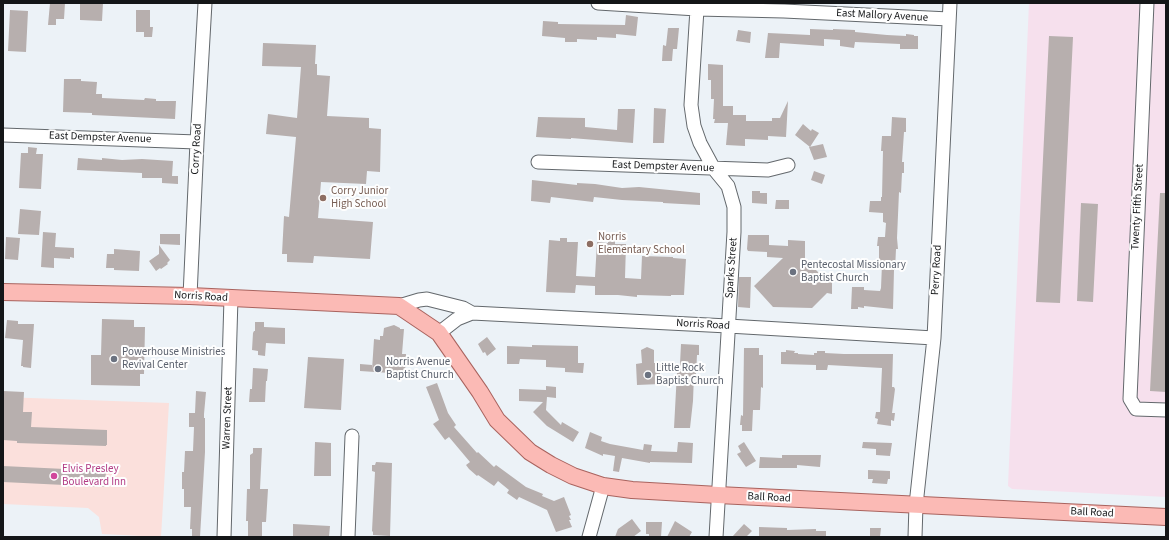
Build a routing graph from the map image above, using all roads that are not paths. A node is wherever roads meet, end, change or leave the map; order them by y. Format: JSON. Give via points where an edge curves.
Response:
{"nodes":[{"id":1,"x":205,"y":3,"type":"edge"},
{"id":2,"x":598,"y":3,"type":"edge"},
{"id":3,"x":950,"y":3,"type":"edge"},
{"id":4,"x":1147,"y":3,"type":"edge"},
{"id":5,"x":784,"y":7,"type":"edge"},
{"id":6,"x":696,"y":9,"type":"junction"},
{"id":7,"x":949,"y":19,"type":"junction"},
{"id":8,"x":3,"y":135,"type":"edge"},
{"id":9,"x":197,"y":142,"type":"junction"},
{"id":10,"x":538,"y":162,"type":"dead end"},
{"id":11,"x":788,"y":165,"type":"dead end"},
{"id":12,"x":714,"y":169,"type":"junction"},
{"id":13,"x":3,"y":292,"type":"edge"},
{"id":14,"x":190,"y":296,"type":"junction"},
{"id":15,"x":231,"y":298,"type":"junction"},
{"id":16,"x":399,"y":306,"type":"junction"},
{"id":17,"x":472,"y":313,"type":"junction"},
{"id":18,"x":728,"y":326,"type":"junction"},
{"id":19,"x":439,"y":333,"type":"junction"},
{"id":20,"x":934,"y":338,"type":"junction"},
{"id":21,"x":1166,"y":410,"type":"edge"},
{"id":22,"x":352,"y":436,"type":"dead end"},
{"id":23,"x":603,"y":486,"type":"junction"},
{"id":24,"x":718,"y":495,"type":"junction"},
{"id":25,"x":916,"y":505,"type":"junction"},
{"id":26,"x":1166,"y":517,"type":"edge"},
{"id":27,"x":224,"y":537,"type":"edge"},
{"id":28,"x":348,"y":537,"type":"edge"},
{"id":29,"x":589,"y":537,"type":"edge"},
{"id":30,"x":716,"y":537,"type":"edge"},
{"id":31,"x":914,"y":537,"type":"edge"}],
"edges":[{"from":1,"to":9,"type":"street","name":"Corry Road"},
{"from":2,"to":6,"type":"street","name":"East Mallory Avenue"},
{"from":3,"to":7,"type":"street","name":"Perry Road"},
{"from":4,"to":21,"type":"street","name":"Twenty Fifth Street","via":[[1130,399],[1136,409]]},
{"from":5,"to":6,"type":"street","name":"East Mallory Avenue"},
{"from":5,"to":7,"type":"street","name":"East Mallory Avenue"},
{"from":6,"to":12,"type":"street","name":"Sparks Street","via":[[691,104],[694,126],[700,143]]},
{"from":7,"to":20,"type":"street","name":"Perry Road"},
{"from":8,"to":9,"type":"street","name":"East Dempster Avenue"},
{"from":9,"to":14,"type":"street","name":"Corry Road"},
{"from":10,"to":12,"type":"street","name":"East Dempster Avenue"},
{"from":11,"to":12,"type":"street","name":"East Dempster Avenue","via":[[768,170]]},
{"from":12,"to":18,"type":"street","name":"Sparks Street","via":[[728,186],[734,207]]},
{"from":13,"to":14,"type":"main road","name":"Norris Road"},
{"from":14,"to":15,"type":"main road","name":"Norris Road"},
{"from":15,"to":16,"type":"main road","name":"Norris Road"},
{"from":15,"to":27,"type":"street","name":"Warren Street"},
{"from":16,"to":17,"type":"street","name":"Norris Road","via":[[427,299],[463,308]]},
{"from":16,"to":19,"type":"main road"},
{"from":17,"to":18,"type":"street","name":"Norris Road"},
{"from":17,"to":19,"type":"street","name":"Norris Road","via":[[458,319]]},
{"from":18,"to":20,"type":"street","name":"Norris Road"},
{"from":18,"to":24,"type":"street","name":"Sparks Street"},
{"from":19,"to":23,"type":"main road","name":"Ball Road","via":[[497,420],[530,452],[573,476]]},
{"from":20,"to":25,"type":"street","name":"Perry Road"},
{"from":22,"to":28,"type":"street"},
{"from":23,"to":24,"type":"main road","name":"Ball Road"},
{"from":23,"to":29,"type":"street"},
{"from":24,"to":25,"type":"main road","name":"Ball Road"},
{"from":24,"to":30,"type":"street","name":"Sparks Street"},
{"from":25,"to":26,"type":"main road","name":"Ball Road"},
{"from":25,"to":31,"type":"street","name":"Perry Road"}]}
